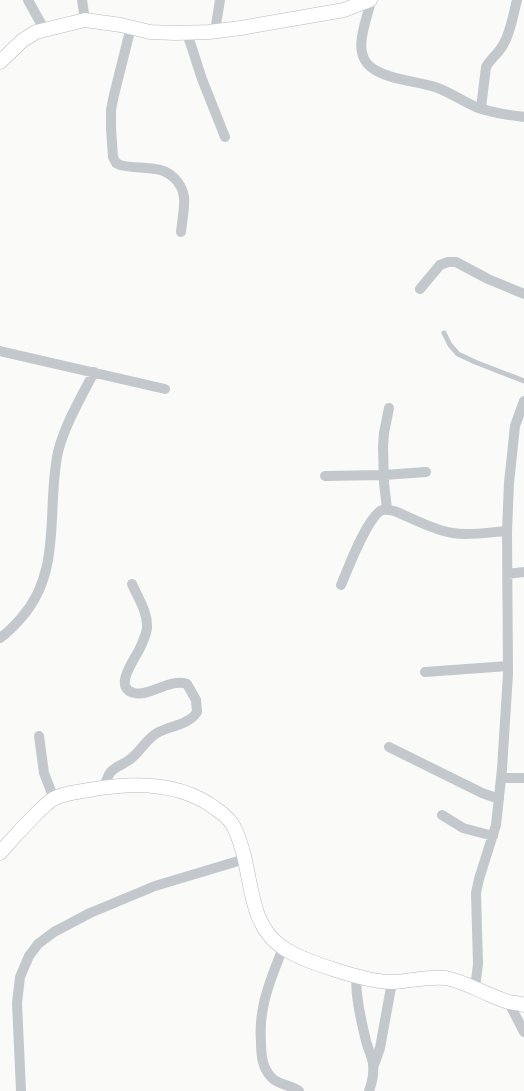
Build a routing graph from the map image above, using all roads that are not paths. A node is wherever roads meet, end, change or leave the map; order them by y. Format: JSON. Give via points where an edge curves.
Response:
{"nodes":[{"id":1,"x":28,"y":0,"type":"edge"},
{"id":2,"x":82,"y":0,"type":"edge"},
{"id":3,"x":220,"y":0,"type":"edge"},
{"id":4,"x":371,"y":0,"type":"edge"},
{"id":5,"x":517,"y":0,"type":"edge"},
{"id":6,"x":85,"y":20,"type":"junction"},
{"id":7,"x":131,"y":27,"type":"junction"},
{"id":8,"x":44,"y":29,"type":"junction"},
{"id":9,"x":220,"y":31,"type":"junction"},
{"id":10,"x":186,"y":33,"type":"junction"},
{"id":11,"x":0,"y":62,"type":"edge"},
{"id":12,"x":481,"y":108,"type":"junction"},
{"id":13,"x":524,"y":117,"type":"edge"},
{"id":14,"x":225,"y":137,"type":"dead end"},
{"id":15,"x":181,"y":232,"type":"dead end"},
{"id":16,"x":420,"y":289,"type":"dead end"},
{"id":17,"x":524,"y":294,"type":"edge"},
{"id":18,"x":444,"y":334,"type":"dead end"},
{"id":19,"x":0,"y":351,"type":"edge"},
{"id":20,"x":94,"y":372,"type":"junction"},
{"id":21,"x":524,"y":381,"type":"edge"},
{"id":22,"x":165,"y":388,"type":"dead end"},
{"id":23,"x":524,"y":401,"type":"edge"},
{"id":24,"x":389,"y":408,"type":"dead end"},
{"id":25,"x":426,"y":472,"type":"dead end"},
{"id":26,"x":384,"y":475,"type":"junction"},
{"id":27,"x":325,"y":476,"type":"dead end"},
{"id":28,"x":387,"y":509,"type":"junction"},
{"id":29,"x":507,"y":531,"type":"junction"},
{"id":30,"x":524,"y":572,"type":"edge"},
{"id":31,"x":508,"y":574,"type":"junction"},
{"id":32,"x":132,"y":584,"type":"dead end"},
{"id":33,"x":341,"y":585,"type":"dead end"},
{"id":34,"x":0,"y":638,"type":"edge"},
{"id":35,"x":508,"y":666,"type":"junction"},
{"id":36,"x":425,"y":672,"type":"dead end"},
{"id":37,"x":39,"y":736,"type":"dead end"},
{"id":38,"x":389,"y":747,"type":"dead end"},
{"id":39,"x":501,"y":778,"type":"junction"},
{"id":40,"x":524,"y":778,"type":"edge"},
{"id":41,"x":104,"y":787,"type":"junction"},
{"id":42,"x":54,"y":799,"type":"junction"},
{"id":43,"x":499,"y":799,"type":"junction"},
{"id":44,"x":442,"y":816,"type":"dead end"},
{"id":45,"x":492,"y":836,"type":"junction"},
{"id":46,"x":0,"y":853,"type":"edge"},
{"id":47,"x":246,"y":864,"type":"junction"},
{"id":48,"x":283,"y":948,"type":"junction"},
{"id":49,"x":357,"y":976,"type":"junction"},
{"id":50,"x":392,"y":982,"type":"junction"},
{"id":51,"x":475,"y":988,"type":"junction"},
{"id":52,"x":508,"y":1002,"type":"junction"},
{"id":53,"x":524,"y":1005,"type":"edge"},
{"id":54,"x":524,"y":1032,"type":"edge"},
{"id":55,"x":373,"y":1066,"type":"junction"},
{"id":56,"x":21,"y":1091,"type":"edge"},
{"id":57,"x":300,"y":1091,"type":"edge"},
{"id":58,"x":369,"y":1091,"type":"edge"}],
"edges":[{"from":1,"to":8,"type":"street"},
{"from":2,"to":6,"type":"street"},
{"from":3,"to":9,"type":"street"},
{"from":4,"to":9,"type":"street","via":[[344,10]]},
{"from":4,"to":12,"type":"street","via":[[361,49],[368,64],[387,75],[436,88]]},
{"from":5,"to":12,"type":"street","via":[[506,41],[486,67]]},
{"from":6,"to":7,"type":"street"},
{"from":6,"to":8,"type":"street"},
{"from":7,"to":10,"type":"street","via":[[150,32]]},
{"from":7,"to":15,"type":"street","via":[[112,110],[113,158],[120,166],[158,169],[175,178],[184,199]]},
{"from":8,"to":11,"type":"street","via":[[24,40]]},
{"from":9,"to":10,"type":"street"},
{"from":10,"to":14,"type":"street"},
{"from":12,"to":13,"type":"street"},
{"from":16,"to":17,"type":"street","via":[[440,265],[456,262]]},
{"from":18,"to":21,"type":"lane","via":[[458,354]]},
{"from":19,"to":20,"type":"street"},
{"from":20,"to":22,"type":"street"},
{"from":20,"to":34,"type":"street","via":[[64,433],[58,453],[50,552],[42,586],[30,607]]},
{"from":23,"to":29,"type":"street","via":[[515,426]]},
{"from":24,"to":26,"type":"street","via":[[383,446]]},
{"from":25,"to":26,"type":"street"},
{"from":26,"to":27,"type":"street"},
{"from":26,"to":28,"type":"street"},
{"from":28,"to":29,"type":"street","via":[[453,533]]},
{"from":28,"to":33,"type":"street","via":[[379,513],[366,530]]},
{"from":29,"to":31,"type":"street"},
{"from":30,"to":31,"type":"street"},
{"from":31,"to":35,"type":"street"},
{"from":32,"to":41,"type":"street","via":[[142,603],[147,627],[140,649],[126,674],[126,687],[138,694],[178,682],[187,684],[196,700],[197,712],[194,718],[150,738],[132,758],[111,772]]},
{"from":35,"to":36,"type":"street"},
{"from":35,"to":39,"type":"street"},
{"from":37,"to":42,"type":"street","via":[[43,766]]},
{"from":38,"to":43,"type":"street"},
{"from":39,"to":40,"type":"street"},
{"from":39,"to":43,"type":"street"},
{"from":41,"to":42,"type":"street"},
{"from":41,"to":47,"type":"street","via":[[154,785],[195,796],[226,816],[236,833]]},
{"from":42,"to":46,"type":"street","via":[[19,830]]},
{"from":43,"to":45,"type":"street"},
{"from":44,"to":45,"type":"street","via":[[463,828]]},
{"from":45,"to":51,"type":"street","via":[[476,893],[478,964]]},
{"from":47,"to":48,"type":"street","via":[[259,920]]},
{"from":47,"to":56,"type":"street","via":[[155,886],[90,913],[38,944],[20,977],[17,1003]]},
{"from":48,"to":49,"type":"street"},
{"from":48,"to":57,"type":"street","via":[[263,1004],[262,1063],[276,1082]]},
{"from":49,"to":50,"type":"street"},
{"from":49,"to":55,"type":"street","via":[[363,1028]]},
{"from":50,"to":51,"type":"street","via":[[444,978]]},
{"from":50,"to":55,"type":"street","via":[[380,1048]]},
{"from":51,"to":52,"type":"street"},
{"from":52,"to":53,"type":"street"},
{"from":52,"to":54,"type":"street"},
{"from":55,"to":58,"type":"street"}]}
